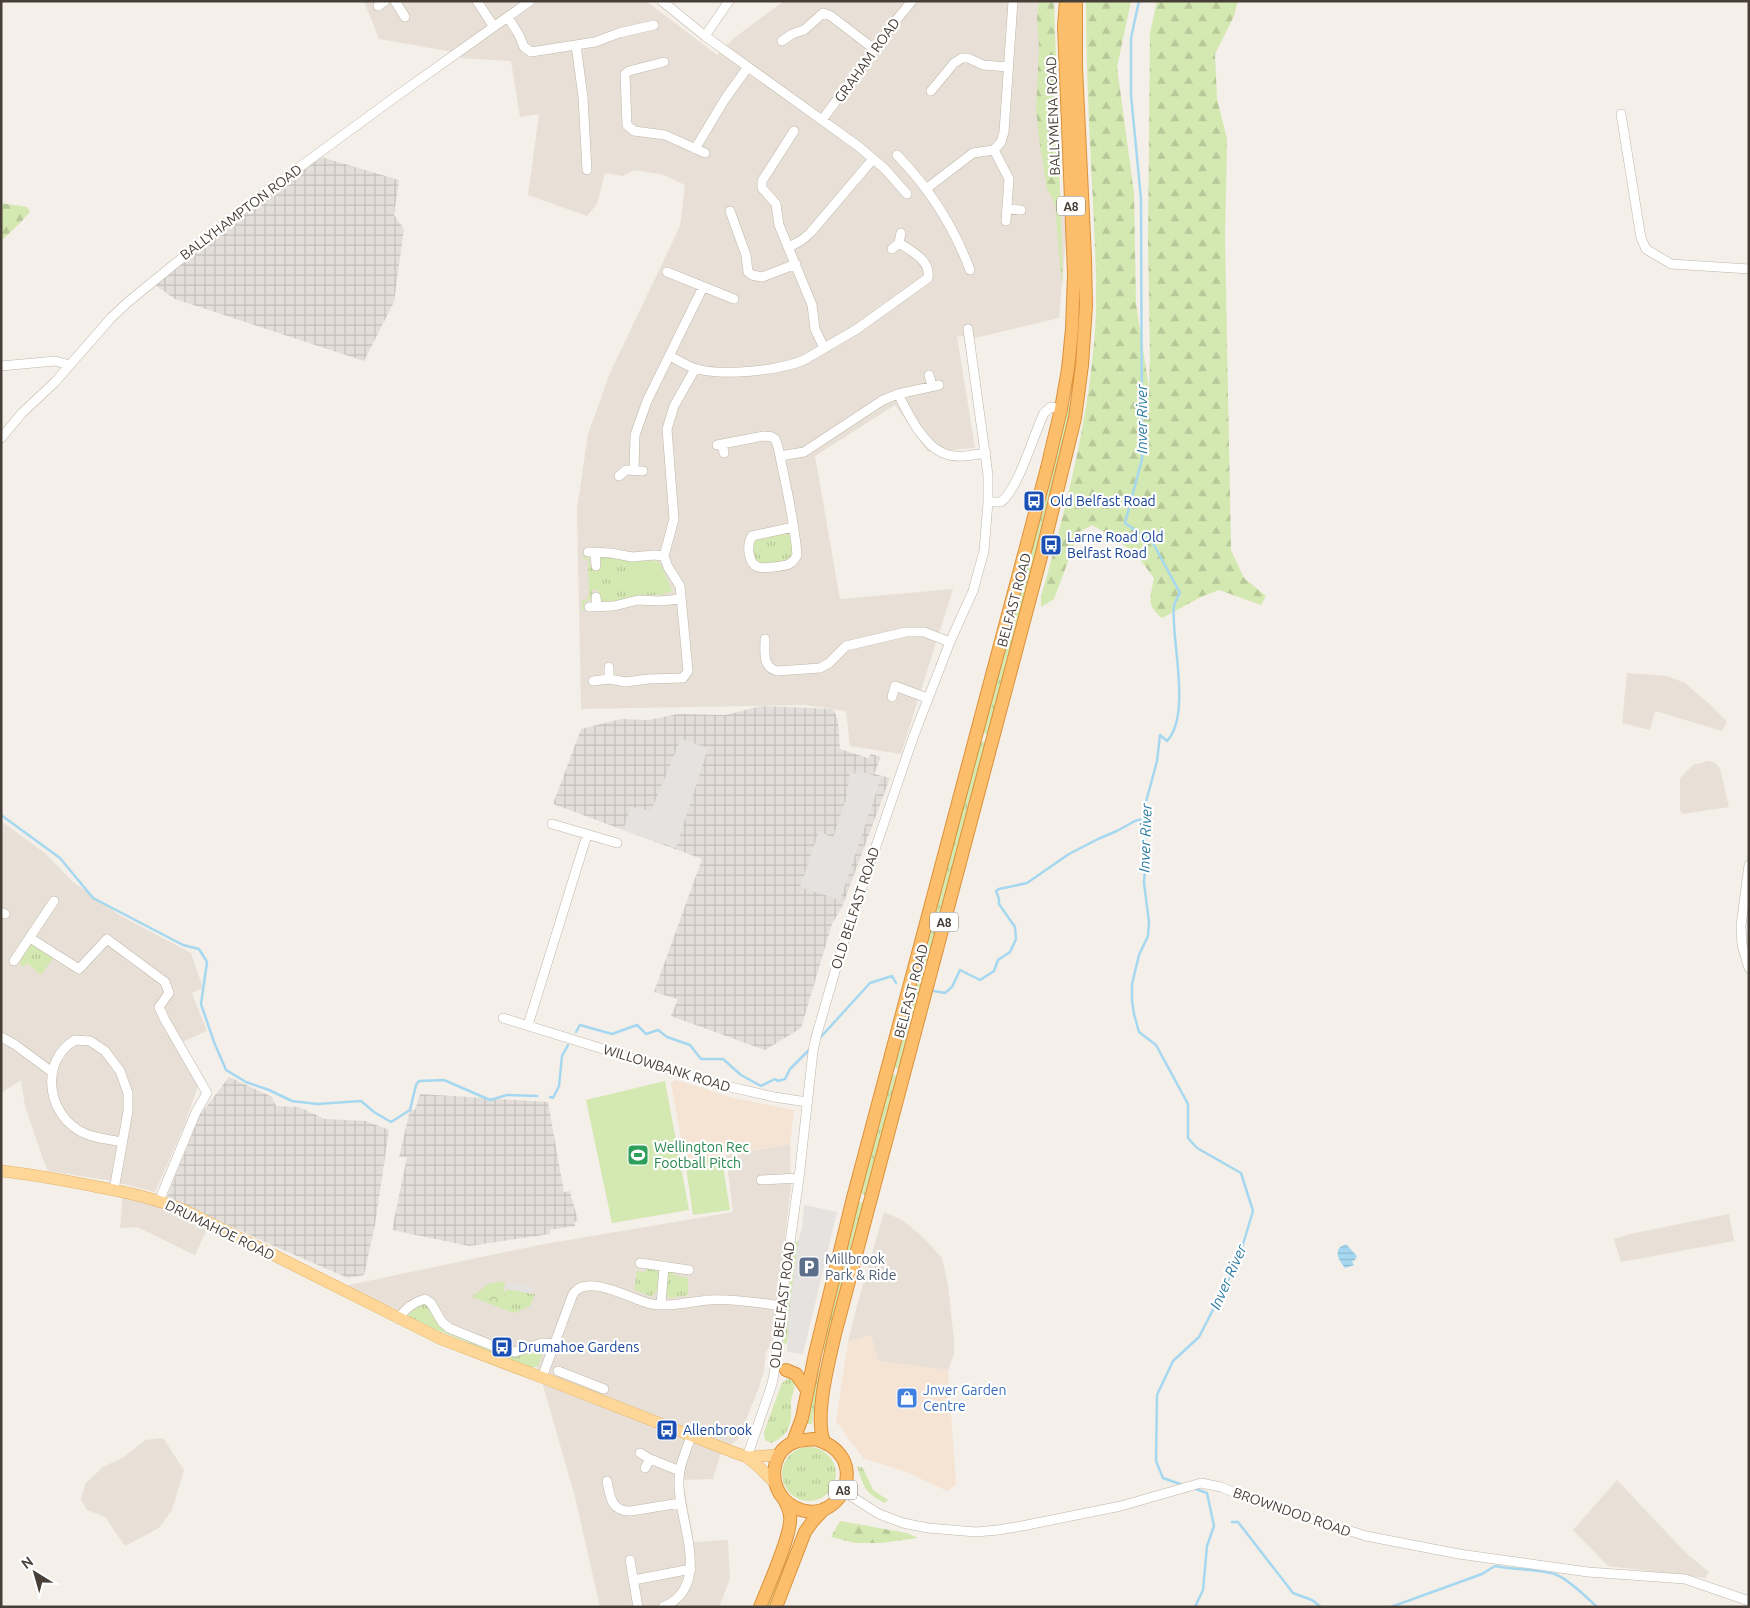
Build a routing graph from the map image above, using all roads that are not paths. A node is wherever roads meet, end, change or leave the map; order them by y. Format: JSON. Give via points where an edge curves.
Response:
{"nodes":[{"id":1,"x":395,"y":1,"type":"edge"},
{"id":2,"x":477,"y":1,"type":"edge"},
{"id":3,"x":530,"y":1,"type":"edge"},
{"id":4,"x":662,"y":1,"type":"edge"},
{"id":5,"x":729,"y":1,"type":"edge"},
{"id":6,"x":912,"y":1,"type":"edge"},
{"id":7,"x":1013,"y":1,"type":"edge"},
{"id":8,"x":1066,"y":1,"type":"edge"},
{"id":9,"x":1076,"y":1,"type":"edge"},
{"id":10,"x":406,"y":17,"type":"dead end"},
{"id":11,"x":508,"y":17,"type":"junction"},
{"id":12,"x":654,"y":25,"type":"dead end"},
{"id":13,"x":494,"y":27,"type":"junction"},
{"id":14,"x":705,"y":36,"type":"junction"},
{"id":15,"x":782,"y":41,"type":"dead end"},
{"id":16,"x":576,"y":45,"type":"junction"},
{"id":17,"x":874,"y":49,"type":"junction"},
{"id":18,"x":664,"y":62,"type":"dead end"},
{"id":19,"x":654,"y":65,"type":"junction"},
{"id":20,"x":748,"y":67,"type":"junction"},
{"id":21,"x":1008,"y":67,"type":"junction"},
{"id":22,"x":656,"y":74,"type":"dead end"},
{"id":23,"x":931,"y":91,"type":"dead end"},
{"id":24,"x":1621,"y":114,"type":"dead end"},
{"id":25,"x":822,"y":120,"type":"junction"},
{"id":26,"x":794,"y":131,"type":"dead end"},
{"id":27,"x":696,"y":149,"type":"junction"},
{"id":28,"x":994,"y":150,"type":"junction"},
{"id":29,"x":705,"y":153,"type":"dead end"},
{"id":30,"x":897,"y":155,"type":"dead end"},
{"id":31,"x":873,"y":159,"type":"junction"},
{"id":32,"x":586,"y":170,"type":"dead end"},
{"id":33,"x":926,"y":189,"type":"junction"},
{"id":34,"x":907,"y":194,"type":"dead end"},
{"id":35,"x":1008,"y":210,"type":"junction"},
{"id":36,"x":1021,"y":210,"type":"dead end"},
{"id":37,"x":730,"y":211,"type":"dead end"},
{"id":38,"x":1006,"y":221,"type":"dead end"},
{"id":39,"x":901,"y":233,"type":"dead end"},
{"id":40,"x":789,"y":247,"type":"junction"},
{"id":41,"x":796,"y":264,"type":"junction"},
{"id":42,"x":970,"y":264,"type":"dead end"},
{"id":43,"x":1749,"y":269,"type":"edge"},
{"id":44,"x":667,"y":272,"type":"dead end"},
{"id":45,"x":703,"y":287,"type":"junction"},
{"id":46,"x":734,"y":299,"type":"dead end"},
{"id":47,"x":968,"y":329,"type":"dead end"},
{"id":48,"x":824,"y":348,"type":"junction"},
{"id":49,"x":670,"y":356,"type":"junction"},
{"id":50,"x":70,"y":365,"type":"junction"},
{"id":51,"x":1,"y":366,"type":"edge"},
{"id":52,"x":695,"y":369,"type":"junction"},
{"id":53,"x":929,"y":375,"type":"dead end"},
{"id":54,"x":898,"y":394,"type":"junction"},
{"id":55,"x":1077,"y":404,"type":"joint"},
{"id":56,"x":1061,"y":409,"type":"junction"},
{"id":57,"x":1,"y":438,"type":"edge"},
{"id":58,"x":724,"y":453,"type":"dead end"},
{"id":59,"x":986,"y":453,"type":"junction"},
{"id":60,"x":780,"y":456,"type":"junction"},
{"id":61,"x":619,"y":476,"type":"dead end"},
{"id":62,"x":988,"y":502,"type":"junction"},
{"id":63,"x":793,"y":527,"type":"junction"},
{"id":64,"x":664,"y":556,"type":"junction"},
{"id":65,"x":596,"y":566,"type":"dead end"},
{"id":66,"x":596,"y":597,"type":"dead end"},
{"id":67,"x":681,"y":599,"type":"junction"},
{"id":68,"x":765,"y":639,"type":"dead end"},
{"id":69,"x":950,"y":642,"type":"junction"},
{"id":70,"x":609,"y":667,"type":"dead end"},
{"id":71,"x":608,"y":680,"type":"junction"},
{"id":72,"x":593,"y":681,"type":"dead end"},
{"id":73,"x":892,"y":697,"type":"dead end"},
{"id":74,"x":927,"y":698,"type":"junction"},
{"id":75,"x":552,"y":824,"type":"dead end"},
{"id":76,"x":587,"y":835,"type":"junction"},
{"id":77,"x":617,"y":843,"type":"dead end"},
{"id":78,"x":1749,"y":865,"type":"edge"},
{"id":79,"x":54,"y":901,"type":"dead end"},
{"id":80,"x":30,"y":938,"type":"junction"},
{"id":81,"x":14,"y":961,"type":"dead end"},
{"id":82,"x":1749,"y":968,"type":"edge"},
{"id":83,"x":503,"y":1018,"type":"dead end"},
{"id":84,"x":528,"y":1025,"type":"junction"},
{"id":85,"x":1,"y":1038,"type":"edge"},
{"id":86,"x":52,"y":1072,"type":"junction"},
{"id":87,"x":808,"y":1102,"type":"junction"},
{"id":88,"x":122,"y":1142,"type":"junction"},
{"id":89,"x":1,"y":1171,"type":"edge"},
{"id":90,"x":799,"y":1178,"type":"junction"},
{"id":91,"x":761,"y":1180,"type":"dead end"},
{"id":92,"x":114,"y":1190,"type":"junction"},
{"id":93,"x":159,"y":1200,"type":"junction"},
{"id":94,"x":640,"y":1263,"type":"dead end"},
{"id":95,"x":664,"y":1266,"type":"junction"},
{"id":96,"x":689,"y":1270,"type":"dead end"},
{"id":97,"x":661,"y":1305,"type":"junction"},
{"id":98,"x":781,"y":1306,"type":"junction"},
{"id":99,"x":398,"y":1319,"type":"junction"},
{"id":100,"x":554,"y":1344,"type":"junction"},
{"id":101,"x":781,"y":1369,"type":"junction"},
{"id":102,"x":558,"y":1371,"type":"dead end"},
{"id":103,"x":540,"y":1376,"type":"junction"},
{"id":104,"x":807,"y":1390,"type":"junction"},
{"id":105,"x":590,"y":1397,"type":"junction"},
{"id":106,"x":691,"y":1436,"type":"junction"},
{"id":107,"x":793,"y":1442,"type":"junction"},
{"id":108,"x":824,"y":1442,"type":"junction"},
{"id":109,"x":640,"y":1453,"type":"dead end"},
{"id":110,"x":778,"y":1455,"type":"junction"},
{"id":111,"x":747,"y":1456,"type":"junction"},
{"id":112,"x":650,"y":1459,"type":"junction"},
{"id":113,"x":645,"y":1468,"type":"dead end"},
{"id":114,"x":680,"y":1471,"type":"junction"},
{"id":115,"x":608,"y":1481,"type":"dead end"},
{"id":116,"x":776,"y":1484,"type":"junction"},
{"id":117,"x":843,"y":1491,"type":"junction"},
{"id":118,"x":785,"y":1501,"type":"junction"},
{"id":119,"x":680,"y":1504,"type":"junction"},
{"id":120,"x":824,"y":1509,"type":"junction"},
{"id":121,"x":630,"y":1560,"type":"dead end"},
{"id":122,"x":690,"y":1569,"type":"junction"},
{"id":123,"x":634,"y":1580,"type":"junction"},
{"id":124,"x":1749,"y":1601,"type":"edge"},
{"id":125,"x":638,"y":1607,"type":"edge"},
{"id":126,"x":663,"y":1607,"type":"edge"},
{"id":127,"x":760,"y":1607,"type":"edge"},
{"id":128,"x":776,"y":1607,"type":"edge"}],
"edges":[{"from":1,"to":10,"type":"street"},
{"from":2,"to":13,"type":"street"},
{"from":3,"to":11,"type":"street","name":"BALLYHAMPTON ROAD"},
{"from":4,"to":14,"type":"street"},
{"from":5,"to":14,"type":"street"},
{"from":6,"to":17,"type":"street","name":"GRAHAM ROAD"},
{"from":7,"to":21,"type":"street"},
{"from":8,"to":56,"type":"highway","name":"BALLYMENA ROAD","number":"A8","via":[[1064,26],[1074,274],[1072,329]]},
{"from":9,"to":55,"type":"highway","name":"BALLYMENA ROAD","number":"A8","via":[[1086,306]]},
{"from":11,"to":13,"type":"street","name":"BALLYHAMPTON ROAD"},
{"from":11,"to":16,"type":"street","via":[[524,47],[531,52]]},
{"from":12,"to":16,"type":"street"},
{"from":13,"to":50,"type":"street","name":"BALLYHAMPTON ROAD","via":[[209,236],[117,312]]},
{"from":14,"to":20,"type":"street"},
{"from":15,"to":17,"type":"street","via":[[804,30],[823,13]]},
{"from":16,"to":32,"type":"street","via":[[584,97]]},
{"from":17,"to":25,"type":"street","name":"GRAHAM ROAD"},
{"from":18,"to":19,"type":"street"},
{"from":19,"to":22,"type":"street"},
{"from":19,"to":27,"type":"street","via":[[629,70],[624,75],[626,125],[633,130],[665,135]]},
{"from":20,"to":25,"type":"street"},
{"from":20,"to":27,"type":"street"},
{"from":21,"to":23,"type":"street","via":[[961,59]]},
{"from":21,"to":28,"type":"street","via":[[1004,136]]},
{"from":24,"to":43,"type":"street","via":[[1642,242],[1646,249],[1671,264]]},
{"from":25,"to":31,"type":"street"},
{"from":26,"to":40,"type":"street","via":[[792,142],[761,184],[776,204]]},
{"from":27,"to":29,"type":"street"},
{"from":28,"to":33,"type":"street","via":[[973,153]]},
{"from":28,"to":35,"type":"street","via":[[1009,179]]},
{"from":30,"to":33,"type":"street"},
{"from":31,"to":34,"type":"street"},
{"from":31,"to":40,"type":"street","via":[[811,232]]},
{"from":33,"to":42,"type":"street"},
{"from":35,"to":36,"type":"street"},
{"from":35,"to":38,"type":"street"},
{"from":37,"to":41,"type":"street","via":[[746,255],[748,272],[752,276],[762,277]]},
{"from":39,"to":48,"type":"street","via":[[895,246],[919,256],[928,267],[928,278],[857,329]]},
{"from":40,"to":41,"type":"street"},
{"from":41,"to":48,"type":"street","via":[[812,305],[817,335]]},
{"from":44,"to":45,"type":"street"},
{"from":45,"to":46,"type":"street"},
{"from":45,"to":49,"type":"street"},
{"from":47,"to":59,"type":"street","name":"OLD BELFAST ROAD"},
{"from":48,"to":52,"type":"street","via":[[796,363],[768,368],[725,373]]},
{"from":49,"to":52,"type":"street"},
{"from":49,"to":61,"type":"street","via":[[635,435],[638,471],[626,470]]},
{"from":50,"to":51,"type":"street","via":[[55,361]]},
{"from":50,"to":57,"type":"street","name":"BALLYHAMPTON ROAD"},
{"from":52,"to":64,"type":"street","via":[[674,406],[667,429],[674,519]]},
{"from":53,"to":54,"type":"street","via":[[935,386]]},
{"from":54,"to":59,"type":"street","via":[[916,428],[942,453],[961,456]]},
{"from":54,"to":60,"type":"street","via":[[883,400],[804,452]]},
{"from":55,"to":108,"type":"highway","name":"BELFAST ROAD","number":"A8","via":[[1040,563],[835,1334],[820,1428]]},
{"from":56,"to":62,"type":"street","via":[[1051,407],[1044,413],[1007,498],[1001,502]]},
{"from":56,"to":104,"type":"highway","name":"BELFAST ROAD","number":"A8","via":[[851,1207]]},
{"from":58,"to":60,"type":"street","via":[[719,444],[770,436],[776,440]]},
{"from":59,"to":62,"type":"street","name":"OLD BELFAST ROAD"},
{"from":60,"to":63,"type":"street"},
{"from":62,"to":69,"type":"street","name":"OLD BELFAST ROAD","via":[[982,559],[973,591]]},
{"from":63,"to":63,"type":"street","via":[[752,536],[748,546],[755,566],[789,564],[794,560],[797,556]]},
{"from":64,"to":65,"type":"street","via":[[632,557],[591,552]]},
{"from":64,"to":67,"type":"street","via":[[680,586]]},
{"from":66,"to":67,"type":"street","via":[[593,607],[638,600]]},
{"from":67,"to":71,"type":"street","via":[[688,671],[683,678]]},
{"from":68,"to":69,"type":"street","via":[[766,664],[777,671],[820,668],[846,646],[906,632],[924,632]]},
{"from":69,"to":74,"type":"street","name":"OLD BELFAST ROAD"},
{"from":70,"to":71,"type":"street"},
{"from":71,"to":72,"type":"street"},
{"from":73,"to":74,"type":"street","via":[[895,686]]},
{"from":74,"to":87,"type":"street","name":"OLD BELFAST ROAD","via":[[847,931],[813,1051]]},
{"from":75,"to":76,"type":"street"},
{"from":76,"to":77,"type":"street"},
{"from":76,"to":84,"type":"street"},
{"from":78,"to":82,"type":"street","via":[[1740,926]]},
{"from":79,"to":80,"type":"street"},
{"from":80,"to":81,"type":"street"},
{"from":80,"to":93,"type":"street","via":[[79,969],[107,940],[165,982],[169,994],[159,1007],[207,1092]]},
{"from":83,"to":84,"type":"street","name":"WILLOWBANK ROAD"},
{"from":84,"to":87,"type":"street","name":"WILLOWBANK ROAD","via":[[713,1083]]},
{"from":85,"to":86,"type":"street"},
{"from":86,"to":88,"type":"street","via":[[56,1103],[65,1119],[88,1135]]},
{"from":86,"to":88,"type":"street","via":[[57,1058],[75,1040],[90,1041],[105,1051],[120,1071],[128,1093]]},
{"from":87,"to":90,"type":"street","name":"OLD BELFAST ROAD"},
{"from":88,"to":92,"type":"street"},
{"from":89,"to":92,"type":"main road","name":"DRUMAHOE ROAD"},
{"from":90,"to":91,"type":"street"},
{"from":90,"to":98,"type":"street","name":"OLD BELFAST ROAD"},
{"from":92,"to":93,"type":"main road","name":"DRUMAHOE ROAD"},
{"from":93,"to":99,"type":"main road","name":"DRUMAHOE ROAD"},
{"from":94,"to":95,"type":"street"},
{"from":95,"to":96,"type":"street"},
{"from":95,"to":97,"type":"street"},
{"from":97,"to":98,"type":"street","via":[[719,1300]]},
{"from":97,"to":100,"type":"street","via":[[610,1290],[581,1286],[573,1294]]},
{"from":98,"to":101,"type":"street","name":"OLD BELFAST ROAD"},
{"from":99,"to":100,"type":"street","via":[[405,1310],[426,1300],[449,1328],[503,1350],[515,1352],[542,1343]]},
{"from":99,"to":103,"type":"main road","name":"DRUMAHOE ROAD","via":[[441,1339]]},
{"from":100,"to":103,"type":"street"},
{"from":101,"to":104,"type":"highway","via":[[796,1374]]},
{"from":101,"to":111,"type":"street","name":"OLD BELFAST ROAD","via":[[772,1384]]},
{"from":102,"to":105,"type":"street","via":[[600,1387]]},
{"from":103,"to":105,"type":"main road","name":"DRUMAHOE ROAD"},
{"from":104,"to":107,"type":"highway","name":"BELFAST ROAD","number":"A8"},
{"from":105,"to":106,"type":"main road","name":"DRUMAHOE ROAD"},
{"from":106,"to":111,"type":"main road","name":"DRUMAHOE ROAD"},
{"from":106,"to":114,"type":"street"},
{"from":107,"to":108,"type":"highway","via":[[814,1439]]},
{"from":107,"to":110,"type":"highway","number":"A8"},
{"from":108,"to":117,"type":"highway","number":"A8","via":[[835,1449],[846,1465]]},
{"from":109,"to":112,"type":"street"},
{"from":110,"to":111,"type":"main road","name":"DRUMAHOE ROAD"},
{"from":110,"to":116,"type":"highway","via":[[774,1466]]},
{"from":111,"to":116,"type":"main road","name":"DRUMAHOE ROAD"},
{"from":112,"to":113,"type":"street"},
{"from":112,"to":114,"type":"street"},
{"from":114,"to":119,"type":"street"},
{"from":115,"to":119,"type":"street","via":[[611,1502],[623,1511]]},
{"from":116,"to":118,"type":"highway"},
{"from":117,"to":120,"type":"highway","number":"A8"},
{"from":117,"to":124,"type":"street","name":"BROWNDOD ROAD","via":[[869,1508],[903,1522],[928,1528],[976,1532],[1121,1506],[1200,1483],[1366,1536],[1460,1554],[1588,1572],[1685,1579]]},
{"from":118,"to":120,"type":"highway","number":"A8","via":[[804,1511]]},
{"from":118,"to":127,"type":"highway","via":[[791,1517],[789,1528]]},
{"from":119,"to":122,"type":"street"},
{"from":120,"to":128,"type":"highway","number":"A8","via":[[805,1532]]},
{"from":121,"to":123,"type":"street"},
{"from":122,"to":123,"type":"street"},
{"from":122,"to":126,"type":"street","via":[[684,1589]]},
{"from":123,"to":125,"type":"street"}]}
